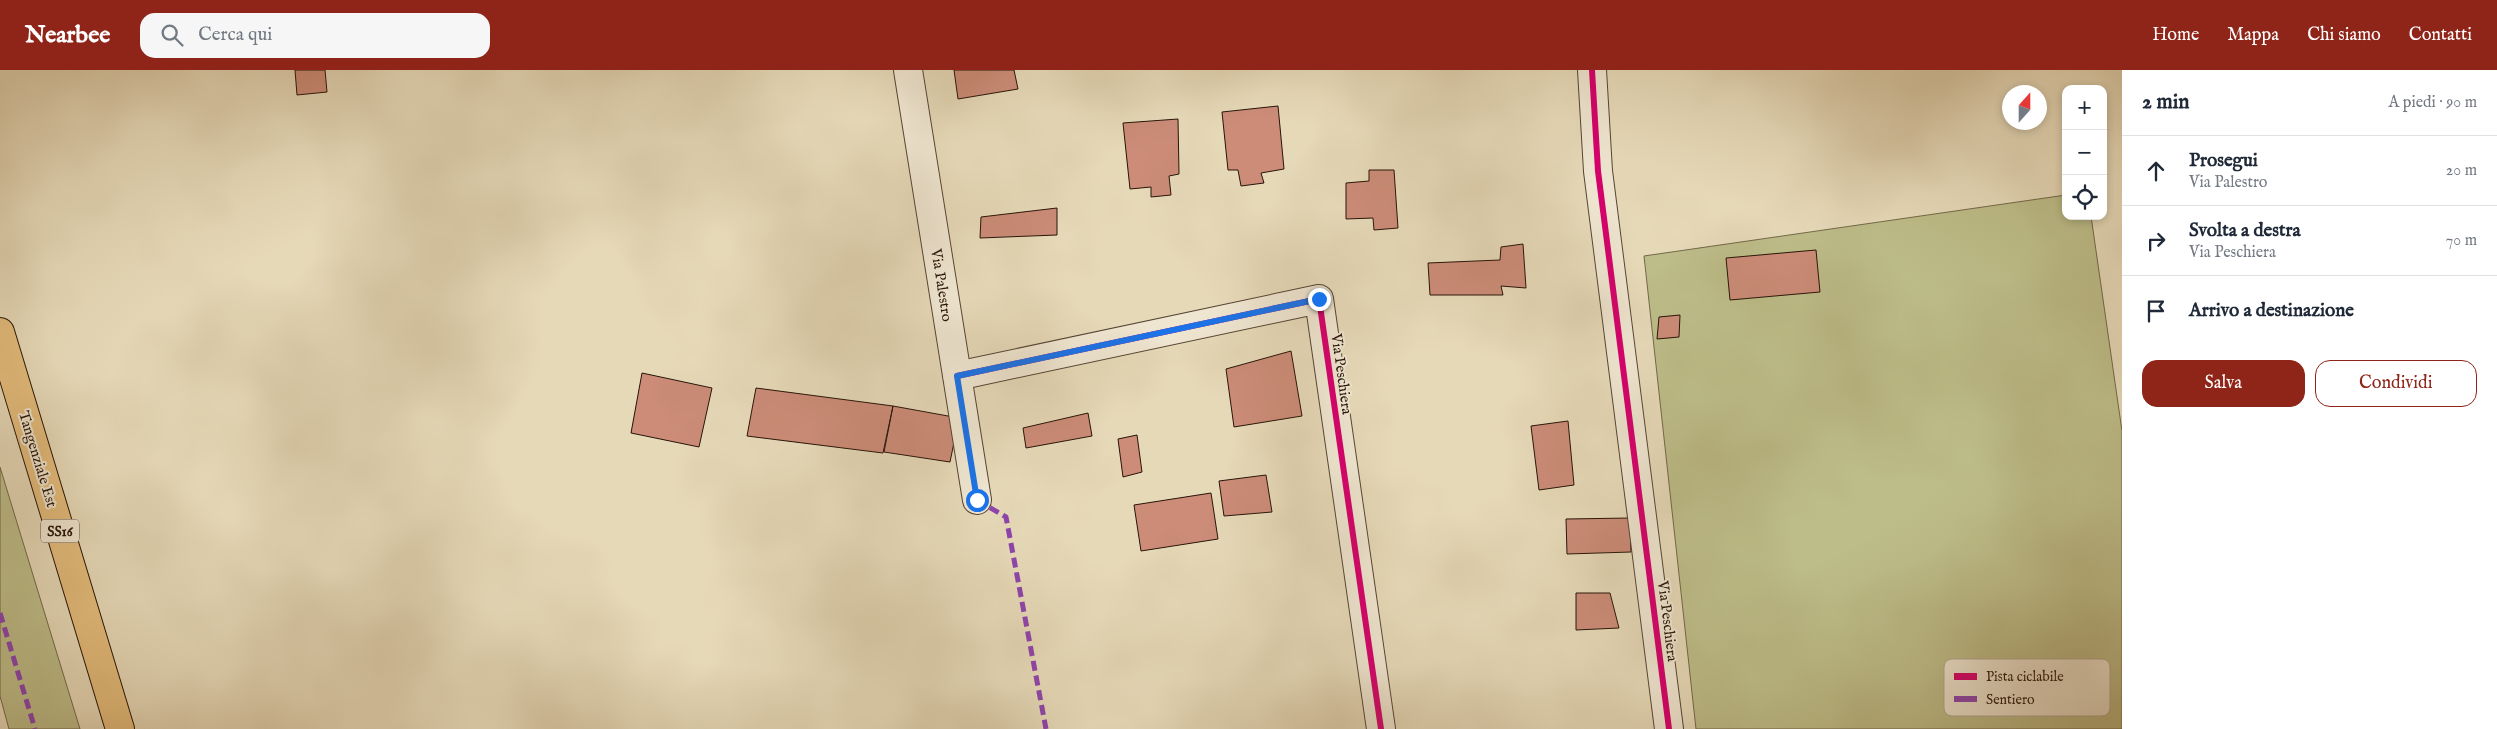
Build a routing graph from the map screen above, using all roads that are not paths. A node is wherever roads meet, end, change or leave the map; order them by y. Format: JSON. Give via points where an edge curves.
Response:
{"nodes":[{"id":1,"x":908,"y":70,"type":"edge"},
{"id":2,"x":1592,"y":70,"type":"edge"},
{"id":3,"x":0,"y":332,"type":"edge"},
{"id":4,"x":957,"y":376,"type":"junction"},
{"id":5,"x":977,"y":500,"type":"dead end"},
{"id":6,"x":120,"y":729,"type":"edge"},
{"id":7,"x":1382,"y":729,"type":"edge"},
{"id":8,"x":1669,"y":729,"type":"edge"}],
"edges":[{"from":1,"to":4,"type":"street","name":"Via Palestro"},
{"from":2,"to":8,"type":"street","name":"Via Peschiera","via":[[1598,171]]},
{"from":3,"to":6,"type":"main road","name":"Tangenziale Est","number":"SS16"},
{"from":4,"to":5,"type":"street","name":"Via Palestro"},
{"from":4,"to":7,"type":"street","name":"Via Peschiera","via":[[1319,299]]}]}
